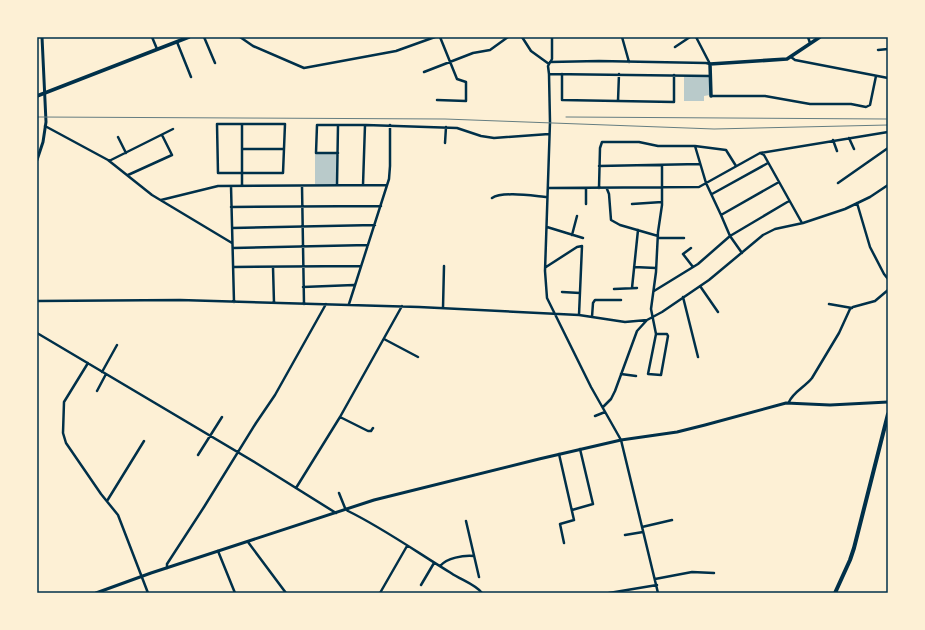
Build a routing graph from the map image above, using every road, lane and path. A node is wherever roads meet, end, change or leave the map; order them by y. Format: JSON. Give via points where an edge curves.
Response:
{"nodes":[{"id":1,"x":42,"y":37,"type":"edge"},
{"id":2,"x":152,"y":37,"type":"edge"},
{"id":3,"x":189,"y":37,"type":"edge"},
{"id":4,"x":204,"y":37,"type":"edge"},
{"id":5,"x":240,"y":37,"type":"edge"},
{"id":6,"x":435,"y":37,"type":"edge"},
{"id":7,"x":440,"y":37,"type":"edge"},
{"id":8,"x":508,"y":37,"type":"edge"},
{"id":9,"x":522,"y":37,"type":"edge"},
{"id":10,"x":552,"y":37,"type":"edge"},
{"id":11,"x":622,"y":37,"type":"edge"},
{"id":12,"x":690,"y":37,"type":"edge"},
{"id":13,"x":696,"y":37,"type":"edge"},
{"id":14,"x":808,"y":37,"type":"edge"},
{"id":15,"x":820,"y":37,"type":"edge"},
{"id":16,"x":177,"y":42,"type":"junction"},
{"id":17,"x":811,"y":44,"type":"junction"},
{"id":18,"x":675,"y":47,"type":"dead end"},
{"id":19,"x":158,"y":49,"type":"junction"},
{"id":20,"x":888,"y":49,"type":"edge"},
{"id":21,"x":878,"y":50,"type":"dead end"},
{"id":22,"x":791,"y":57,"type":"junction"},
{"id":23,"x":450,"y":62,"type":"junction"},
{"id":24,"x":629,"y":62,"type":"junction"},
{"id":25,"x":215,"y":63,"type":"dead end"},
{"id":26,"x":550,"y":63,"type":"junction"},
{"id":27,"x":710,"y":64,"type":"junction"},
{"id":28,"x":424,"y":72,"type":"dead end"},
{"id":29,"x":549,"y":74,"type":"junction"},
{"id":30,"x":562,"y":74,"type":"junction"},
{"id":31,"x":619,"y":74,"type":"junction"},
{"id":32,"x":674,"y":75,"type":"junction"},
{"id":33,"x":191,"y":76,"type":"dead end"},
{"id":34,"x":710,"y":76,"type":"junction"},
{"id":35,"x":876,"y":76,"type":"junction"},
{"id":36,"x":888,"y":78,"type":"edge"},
{"id":37,"x":45,"y":93,"type":"junction"},
{"id":38,"x":37,"y":96,"type":"edge"},
{"id":39,"x":711,"y":96,"type":"joint"},
{"id":40,"x":437,"y":100,"type":"dead end"},
{"id":41,"x":618,"y":101,"type":"junction"},
{"id":42,"x":242,"y":124,"type":"junction"},
{"id":43,"x":338,"y":124,"type":"junction"},
{"id":44,"x":365,"y":124,"type":"junction"},
{"id":45,"x":390,"y":125,"type":"junction"},
{"id":46,"x":45,"y":126,"type":"junction"},
{"id":47,"x":446,"y":127,"type":"junction"},
{"id":48,"x":173,"y":129,"type":"dead end"},
{"id":49,"x":888,"y":132,"type":"edge"},
{"id":50,"x":549,"y":134,"type":"junction"},
{"id":51,"x":162,"y":135,"type":"junction"},
{"id":52,"x":118,"y":137,"type":"dead end"},
{"id":53,"x":849,"y":138,"type":"junction"},
{"id":54,"x":833,"y":140,"type":"junction"},
{"id":55,"x":445,"y":143,"type":"dead end"},
{"id":56,"x":695,"y":146,"type":"junction"},
{"id":57,"x":242,"y":148,"type":"junction"},
{"id":58,"x":888,"y":148,"type":"edge"},
{"id":59,"x":284,"y":149,"type":"junction"},
{"id":60,"x":854,"y":149,"type":"dead end"},
{"id":61,"x":837,"y":151,"type":"dead end"},
{"id":62,"x":126,"y":153,"type":"junction"},
{"id":63,"x":338,"y":153,"type":"junction"},
{"id":64,"x":760,"y":153,"type":"junction"},
{"id":65,"x":37,"y":160,"type":"edge"},
{"id":66,"x":109,"y":161,"type":"junction"},
{"id":67,"x":768,"y":163,"type":"junction"},
{"id":68,"x":700,"y":164,"type":"junction"},
{"id":69,"x":662,"y":165,"type":"junction"},
{"id":70,"x":600,"y":166,"type":"junction"},
{"id":71,"x":736,"y":166,"type":"junction"},
{"id":72,"x":242,"y":173,"type":"junction"},
{"id":73,"x":128,"y":175,"type":"junction"},
{"id":74,"x":779,"y":182,"type":"junction"},
{"id":75,"x":706,"y":183,"type":"junction"},
{"id":76,"x":838,"y":183,"type":"dead end"},
{"id":77,"x":337,"y":185,"type":"junction"},
{"id":78,"x":364,"y":185,"type":"junction"},
{"id":79,"x":387,"y":185,"type":"junction"},
{"id":80,"x":888,"y":185,"type":"edge"},
{"id":81,"x":231,"y":186,"type":"junction"},
{"id":82,"x":242,"y":186,"type":"junction"},
{"id":83,"x":302,"y":186,"type":"junction"},
{"id":84,"x":548,"y":188,"type":"junction"},
{"id":85,"x":586,"y":188,"type":"junction"},
{"id":86,"x":599,"y":188,"type":"junction"},
{"id":87,"x":607,"y":188,"type":"junction"},
{"id":88,"x":663,"y":188,"type":"junction"},
{"id":89,"x":712,"y":194,"type":"junction"},
{"id":90,"x":547,"y":197,"type":"junction"},
{"id":91,"x":492,"y":198,"type":"dead end"},
{"id":92,"x":161,"y":200,"type":"junction"},
{"id":93,"x":789,"y":201,"type":"junction"},
{"id":94,"x":662,"y":202,"type":"junction"},
{"id":95,"x":857,"y":203,"type":"junction"},
{"id":96,"x":586,"y":204,"type":"dead end"},
{"id":97,"x":632,"y":204,"type":"dead end"},
{"id":98,"x":302,"y":206,"type":"junction"},
{"id":99,"x":381,"y":206,"type":"junction"},
{"id":100,"x":231,"y":207,"type":"junction"},
{"id":101,"x":721,"y":215,"type":"junction"},
{"id":102,"x":577,"y":216,"type":"dead end"},
{"id":103,"x":802,"y":223,"type":"junction"},
{"id":104,"x":375,"y":225,"type":"junction"},
{"id":105,"x":303,"y":227,"type":"junction"},
{"id":106,"x":547,"y":227,"type":"junction"},
{"id":107,"x":232,"y":228,"type":"junction"},
{"id":108,"x":638,"y":230,"type":"junction"},
{"id":109,"x":572,"y":235,"type":"junction"},
{"id":110,"x":730,"y":236,"type":"junction"},
{"id":111,"x":658,"y":237,"type":"junction"},
{"id":112,"x":583,"y":238,"type":"dead end"},
{"id":113,"x":684,"y":238,"type":"dead end"},
{"id":114,"x":232,"y":243,"type":"junction"},
{"id":115,"x":303,"y":246,"type":"junction"},
{"id":116,"x":368,"y":246,"type":"junction"},
{"id":117,"x":233,"y":248,"type":"junction"},
{"id":118,"x":691,"y":248,"type":"dead end"},
{"id":119,"x":742,"y":253,"type":"junction"},
{"id":120,"x":361,"y":266,"type":"junction"},
{"id":121,"x":444,"y":266,"type":"dead end"},
{"id":122,"x":233,"y":267,"type":"junction"},
{"id":123,"x":273,"y":267,"type":"junction"},
{"id":124,"x":303,"y":267,"type":"junction"},
{"id":125,"x":545,"y":267,"type":"junction"},
{"id":126,"x":634,"y":267,"type":"junction"},
{"id":127,"x":693,"y":267,"type":"junction"},
{"id":128,"x":656,"y":268,"type":"junction"},
{"id":129,"x":888,"y":280,"type":"edge"},
{"id":130,"x":354,"y":285,"type":"junction"},
{"id":131,"x":700,"y":286,"type":"junction"},
{"id":132,"x":303,"y":287,"type":"junction"},
{"id":133,"x":632,"y":288,"type":"junction"},
{"id":134,"x":637,"y":288,"type":"dead end"},
{"id":135,"x":614,"y":289,"type":"dead end"},
{"id":136,"x":888,"y":290,"type":"edge"},
{"id":137,"x":653,"y":291,"type":"junction"},
{"id":138,"x":562,"y":292,"type":"dead end"},
{"id":139,"x":580,"y":293,"type":"junction"},
{"id":140,"x":683,"y":297,"type":"junction"},
{"id":141,"x":621,"y":300,"type":"dead end"},
{"id":142,"x":37,"y":301,"type":"edge"},
{"id":143,"x":234,"y":302,"type":"junction"},
{"id":144,"x":274,"y":303,"type":"junction"},
{"id":145,"x":304,"y":304,"type":"junction"},
{"id":146,"x":326,"y":304,"type":"junction"},
{"id":147,"x":348,"y":304,"type":"junction"},
{"id":148,"x":829,"y":304,"type":"dead end"},
{"id":149,"x":402,"y":306,"type":"junction"},
{"id":150,"x":443,"y":308,"type":"junction"},
{"id":151,"x":852,"y":308,"type":"junction"},
{"id":152,"x":718,"y":312,"type":"dead end"},
{"id":153,"x":554,"y":313,"type":"junction"},
{"id":154,"x":579,"y":315,"type":"junction"},
{"id":155,"x":592,"y":317,"type":"junction"},
{"id":156,"x":651,"y":317,"type":"junction"},
{"id":157,"x":647,"y":320,"type":"junction"},
{"id":158,"x":37,"y":333,"type":"edge"},
{"id":159,"x":656,"y":334,"type":"junction"},
{"id":160,"x":384,"y":339,"type":"junction"},
{"id":161,"x":117,"y":345,"type":"dead end"},
{"id":162,"x":418,"y":357,"type":"dead end"},
{"id":163,"x":698,"y":357,"type":"dead end"},
{"id":164,"x":88,"y":363,"type":"junction"},
{"id":165,"x":102,"y":372,"type":"junction"},
{"id":166,"x":106,"y":374,"type":"junction"},
{"id":167,"x":621,"y":374,"type":"junction"},
{"id":168,"x":636,"y":376,"type":"dead end"},
{"id":169,"x":97,"y":391,"type":"dead end"},
{"id":170,"x":788,"y":402,"type":"junction"},
{"id":171,"x":888,"y":402,"type":"edge"},
{"id":172,"x":603,"y":408,"type":"junction"},
{"id":173,"x":605,"y":412,"type":"junction"},
{"id":174,"x":595,"y":416,"type":"dead end"},
{"id":175,"x":222,"y":417,"type":"dead end"},
{"id":176,"x":340,"y":417,"type":"junction"},
{"id":177,"x":888,"y":417,"type":"edge"},
{"id":178,"x":373,"y":428,"type":"dead end"},
{"id":179,"x":210,"y":435,"type":"junction"},
{"id":180,"x":621,"y":440,"type":"junction"},
{"id":181,"x":144,"y":441,"type":"dead end"},
{"id":182,"x":580,"y":449,"type":"junction"},
{"id":183,"x":238,"y":452,"type":"junction"},
{"id":184,"x":559,"y":454,"type":"junction"},
{"id":185,"x":198,"y":455,"type":"dead end"},
{"id":186,"x":296,"y":488,"type":"junction"},
{"id":187,"x":339,"y":493,"type":"dead end"},
{"id":188,"x":107,"y":500,"type":"junction"},
{"id":189,"x":346,"y":510,"type":"junction"},
{"id":190,"x":572,"y":510,"type":"junction"},
{"id":191,"x":336,"y":513,"type":"junction"},
{"id":192,"x":672,"y":520,"type":"dead end"},
{"id":193,"x":466,"y":522,"type":"dead end"},
{"id":194,"x":642,"y":527,"type":"junction"},
{"id":195,"x":643,"y":532,"type":"junction"},
{"id":196,"x":626,"y":535,"type":"dead end"},
{"id":197,"x":248,"y":542,"type":"junction"},
{"id":198,"x":564,"y":543,"type":"dead end"},
{"id":199,"x":407,"y":546,"type":"junction"},
{"id":200,"x":218,"y":551,"type":"junction"},
{"id":201,"x":474,"y":556,"type":"junction"},
{"id":202,"x":434,"y":563,"type":"junction"},
{"id":203,"x":440,"y":566,"type":"junction"},
{"id":204,"x":167,"y":568,"type":"junction"},
{"id":205,"x":714,"y":573,"type":"dead end"},
{"id":206,"x":141,"y":577,"type":"junction"},
{"id":207,"x":479,"y":577,"type":"dead end"},
{"id":208,"x":655,"y":579,"type":"junction"},
{"id":209,"x":421,"y":585,"type":"dead end"},
{"id":210,"x":656,"y":585,"type":"junction"},
{"id":211,"x":109,"y":589,"type":"junction"},
{"id":212,"x":96,"y":593,"type":"edge"},
{"id":213,"x":110,"y":593,"type":"edge"},
{"id":214,"x":148,"y":593,"type":"edge"},
{"id":215,"x":235,"y":593,"type":"edge"},
{"id":216,"x":286,"y":593,"type":"edge"},
{"id":217,"x":380,"y":593,"type":"edge"},
{"id":218,"x":482,"y":593,"type":"edge"},
{"id":219,"x":609,"y":593,"type":"edge"},
{"id":220,"x":658,"y":593,"type":"edge"},
{"id":221,"x":835,"y":593,"type":"edge"}],
"edges":[{"from":1,"to":37,"type":"street"},
{"from":2,"to":19,"type":"street"},
{"from":3,"to":16,"type":"main road"},
{"from":4,"to":25,"type":"street"},
{"from":5,"to":6,"type":"street","via":[[253,46],[304,68],[389,52]]},
{"from":7,"to":23,"type":"street"},
{"from":8,"to":23,"type":"street","via":[[490,50],[473,53]]},
{"from":9,"to":26,"type":"street","via":[[531,51]]},
{"from":10,"to":26,"type":"street"},
{"from":11,"to":24,"type":"street"},
{"from":12,"to":18,"type":"street"},
{"from":13,"to":27,"type":"street"},
{"from":14,"to":17,"type":"street"},
{"from":15,"to":17,"type":"main road"},
{"from":16,"to":19,"type":"main road"},
{"from":16,"to":33,"type":"street"},
{"from":17,"to":22,"type":"main road"},
{"from":19,"to":37,"type":"main road"},
{"from":20,"to":21,"type":"street"},
{"from":22,"to":27,"type":"main road"},
{"from":22,"to":35,"type":"street","via":[[795,60]]},
{"from":23,"to":28,"type":"street"},
{"from":23,"to":40,"type":"street","via":[[457,79],[466,82],[466,101]]},
{"from":24,"to":26,"type":"street"},
{"from":24,"to":27,"type":"street"},
{"from":26,"to":29,"type":"street"},
{"from":27,"to":34,"type":"main road"},
{"from":29,"to":30,"type":"street"},
{"from":29,"to":50,"type":"street"},
{"from":30,"to":31,"type":"street"},
{"from":30,"to":41,"type":"street","via":[[562,100]]},
{"from":31,"to":32,"type":"street"},
{"from":31,"to":41,"type":"street"},
{"from":32,"to":34,"type":"street"},
{"from":32,"to":41,"type":"street","via":[[674,102]]},
{"from":34,"to":39,"type":"main road"},
{"from":35,"to":36,"type":"street"},
{"from":35,"to":39,"type":"street","via":[[870,105],[866,107],[851,104],[810,104],[765,96]]},
{"from":37,"to":38,"type":"main road"},
{"from":37,"to":46,"type":"street"},
{"from":42,"to":57,"type":"street"},
{"from":42,"to":59,"type":"street","via":[[285,124]]},
{"from":42,"to":72,"type":"street","via":[[217,124],[218,172]]},
{"from":43,"to":44,"type":"street"},
{"from":43,"to":63,"type":"street"},
{"from":43,"to":63,"type":"street","via":[[317,125],[316,153]]},
{"from":44,"to":45,"type":"street"},
{"from":44,"to":78,"type":"street"},
{"from":45,"to":47,"type":"street"},
{"from":45,"to":79,"type":"street","via":[[390,166]]},
{"from":46,"to":65,"type":"street"},
{"from":46,"to":66,"type":"street"},
{"from":47,"to":50,"type":"street","via":[[494,138]]},
{"from":47,"to":55,"type":"street"},
{"from":48,"to":51,"type":"street"},
{"from":49,"to":53,"type":"street"},
{"from":50,"to":84,"type":"street"},
{"from":51,"to":62,"type":"street"},
{"from":51,"to":73,"type":"street","via":[[172,155]]},
{"from":52,"to":62,"type":"street"},
{"from":53,"to":54,"type":"street"},
{"from":53,"to":60,"type":"street"},
{"from":54,"to":61,"type":"street"},
{"from":54,"to":64,"type":"street"},
{"from":56,"to":68,"type":"street"},
{"from":56,"to":70,"type":"street","via":[[604,142],[600,148]]},
{"from":56,"to":71,"type":"street","via":[[728,151]]},
{"from":57,"to":59,"type":"street"},
{"from":57,"to":72,"type":"street"},
{"from":58,"to":76,"type":"street"},
{"from":59,"to":72,"type":"street","via":[[283,173]]},
{"from":62,"to":66,"type":"street"},
{"from":63,"to":77,"type":"street"},
{"from":64,"to":67,"type":"street"},
{"from":64,"to":71,"type":"street"},
{"from":66,"to":73,"type":"street"},
{"from":67,"to":74,"type":"street"},
{"from":67,"to":89,"type":"street"},
{"from":68,"to":69,"type":"street"},
{"from":68,"to":75,"type":"street"},
{"from":69,"to":70,"type":"street"},
{"from":69,"to":88,"type":"street"},
{"from":70,"to":86,"type":"street"},
{"from":71,"to":75,"type":"street"},
{"from":72,"to":82,"type":"street"},
{"from":73,"to":92,"type":"street","via":[[152,196]]},
{"from":74,"to":93,"type":"street"},
{"from":74,"to":101,"type":"street"},
{"from":75,"to":88,"type":"street","via":[[699,187]]},
{"from":75,"to":89,"type":"street"},
{"from":77,"to":78,"type":"street"},
{"from":77,"to":83,"type":"street"},
{"from":78,"to":79,"type":"street"},
{"from":79,"to":99,"type":"street"},
{"from":80,"to":95,"type":"street","via":[[870,198]]},
{"from":81,"to":82,"type":"street"},
{"from":81,"to":92,"type":"street","via":[[213,187]]},
{"from":81,"to":100,"type":"street"},
{"from":82,"to":83,"type":"street"},
{"from":83,"to":98,"type":"street"},
{"from":84,"to":85,"type":"street"},
{"from":84,"to":90,"type":"street"},
{"from":85,"to":86,"type":"street"},
{"from":85,"to":96,"type":"street"},
{"from":86,"to":87,"type":"street"},
{"from":87,"to":88,"type":"street"},
{"from":87,"to":108,"type":"street","via":[[610,194],[611,220]]},
{"from":88,"to":94,"type":"street"},
{"from":89,"to":101,"type":"street"},
{"from":90,"to":91,"type":"street","via":[[503,194]]},
{"from":90,"to":106,"type":"street"},
{"from":92,"to":114,"type":"street"},
{"from":93,"to":103,"type":"street"},
{"from":93,"to":110,"type":"street"},
{"from":94,"to":97,"type":"street"},
{"from":94,"to":111,"type":"street"},
{"from":95,"to":103,"type":"street"},
{"from":95,"to":129,"type":"street","via":[[870,247]]},
{"from":98,"to":99,"type":"street"},
{"from":98,"to":100,"type":"street"},
{"from":98,"to":105,"type":"street"},
{"from":99,"to":104,"type":"street"},
{"from":100,"to":107,"type":"street"},
{"from":101,"to":110,"type":"street"},
{"from":102,"to":109,"type":"street"},
{"from":103,"to":119,"type":"street","via":[[775,229],[763,235]]},
{"from":104,"to":105,"type":"street"},
{"from":104,"to":116,"type":"street"},
{"from":105,"to":107,"type":"street"},
{"from":105,"to":115,"type":"street"},
{"from":106,"to":109,"type":"street"},
{"from":106,"to":125,"type":"street"},
{"from":107,"to":114,"type":"street"},
{"from":108,"to":111,"type":"street"},
{"from":108,"to":126,"type":"street"},
{"from":109,"to":112,"type":"street"},
{"from":110,"to":119,"type":"street"},
{"from":110,"to":127,"type":"street"},
{"from":111,"to":113,"type":"street"},
{"from":111,"to":128,"type":"street"},
{"from":114,"to":117,"type":"street"},
{"from":115,"to":116,"type":"street"},
{"from":115,"to":117,"type":"street"},
{"from":115,"to":124,"type":"street"},
{"from":116,"to":120,"type":"street"},
{"from":117,"to":122,"type":"street"},
{"from":118,"to":127,"type":"street","via":[[683,254]]},
{"from":119,"to":131,"type":"street"},
{"from":120,"to":124,"type":"street"},
{"from":120,"to":130,"type":"street"},
{"from":121,"to":150,"type":"street"},
{"from":122,"to":123,"type":"street"},
{"from":122,"to":143,"type":"street"},
{"from":123,"to":124,"type":"street"},
{"from":123,"to":144,"type":"street"},
{"from":124,"to":132,"type":"street"},
{"from":125,"to":139,"type":"street","via":[[582,246]]},
{"from":125,"to":153,"type":"street","via":[[547,298]]},
{"from":126,"to":128,"type":"street"},
{"from":126,"to":133,"type":"street"},
{"from":127,"to":137,"type":"street"},
{"from":128,"to":137,"type":"street"},
{"from":130,"to":132,"type":"street"},
{"from":130,"to":147,"type":"street"},
{"from":131,"to":140,"type":"street"},
{"from":131,"to":152,"type":"street"},
{"from":132,"to":145,"type":"street"},
{"from":133,"to":134,"type":"street"},
{"from":133,"to":135,"type":"street"},
{"from":136,"to":151,"type":"street","via":[[875,301]]},
{"from":137,"to":156,"type":"street"},
{"from":138,"to":139,"type":"street"},
{"from":139,"to":154,"type":"street"},
{"from":140,"to":156,"type":"street"},
{"from":140,"to":163,"type":"street"},
{"from":141,"to":155,"type":"street","via":[[595,300]]},
{"from":142,"to":143,"type":"street"},
{"from":143,"to":144,"type":"street"},
{"from":144,"to":145,"type":"street"},
{"from":145,"to":146,"type":"street"},
{"from":146,"to":147,"type":"street"},
{"from":146,"to":183,"type":"street","via":[[275,395]]},
{"from":147,"to":149,"type":"street"},
{"from":148,"to":151,"type":"street"},
{"from":149,"to":150,"type":"street"},
{"from":149,"to":160,"type":"street"},
{"from":150,"to":153,"type":"street"},
{"from":151,"to":170,"type":"street","via":[[812,378]]},
{"from":153,"to":154,"type":"street"},
{"from":153,"to":172,"type":"street"},
{"from":154,"to":155,"type":"street"},
{"from":155,"to":157,"type":"street","via":[[625,322]]},
{"from":156,"to":157,"type":"street"},
{"from":156,"to":159,"type":"street"},
{"from":157,"to":167,"type":"street","via":[[638,331]]},
{"from":158,"to":164,"type":"street"},
{"from":159,"to":159,"type":"street","via":[[648,374],[661,375],[668,336]]},
{"from":160,"to":162,"type":"street"},
{"from":160,"to":176,"type":"street"},
{"from":161,"to":165,"type":"street"},
{"from":164,"to":165,"type":"street"},
{"from":164,"to":188,"type":"street","via":[[65,400],[64,437]]},
{"from":165,"to":166,"type":"street"},
{"from":166,"to":169,"type":"street"},
{"from":166,"to":179,"type":"street"},
{"from":167,"to":168,"type":"street"},
{"from":167,"to":172,"type":"street","via":[[613,394]]},
{"from":170,"to":171,"type":"street","via":[[830,405]]},
{"from":170,"to":180,"type":"street","via":[[677,432]]},
{"from":172,"to":173,"type":"street"},
{"from":173,"to":174,"type":"street"},
{"from":173,"to":180,"type":"street"},
{"from":175,"to":179,"type":"street"},
{"from":176,"to":178,"type":"street","via":[[368,431]]},
{"from":176,"to":186,"type":"street"},
{"from":177,"to":221,"type":"main road","via":[[854,548]]},
{"from":179,"to":183,"type":"street"},
{"from":179,"to":185,"type":"street"},
{"from":180,"to":182,"type":"street"},
{"from":180,"to":194,"type":"street"},
{"from":181,"to":188,"type":"street"},
{"from":182,"to":184,"type":"street"},
{"from":182,"to":190,"type":"street","via":[[593,504]]},
{"from":183,"to":186,"type":"street"},
{"from":183,"to":204,"type":"street","via":[[167,564]]},
{"from":184,"to":189,"type":"street","via":[[394,495]]},
{"from":184,"to":190,"type":"street"},
{"from":186,"to":191,"type":"street"},
{"from":187,"to":189,"type":"street"},
{"from":188,"to":206,"type":"street","via":[[120,518]]},
{"from":189,"to":191,"type":"street"},
{"from":189,"to":199,"type":"street"},
{"from":190,"to":198,"type":"street","via":[[574,520],[560,524]]},
{"from":191,"to":197,"type":"street"},
{"from":192,"to":194,"type":"street"},
{"from":193,"to":201,"type":"street"},
{"from":194,"to":195,"type":"street"},
{"from":195,"to":196,"type":"street"},
{"from":195,"to":208,"type":"street"},
{"from":197,"to":200,"type":"street"},
{"from":197,"to":216,"type":"street"},
{"from":199,"to":202,"type":"street"},
{"from":199,"to":217,"type":"street"},
{"from":200,"to":204,"type":"street"},
{"from":200,"to":215,"type":"street"},
{"from":201,"to":203,"type":"street","via":[[463,556]]},
{"from":201,"to":207,"type":"street"},
{"from":202,"to":203,"type":"street"},
{"from":202,"to":209,"type":"street"},
{"from":203,"to":218,"type":"street","via":[[478,588]]},
{"from":204,"to":206,"type":"street"},
{"from":205,"to":208,"type":"street","via":[[692,572]]},
{"from":206,"to":211,"type":"street"},
{"from":206,"to":214,"type":"street"},
{"from":208,"to":210,"type":"street"},
{"from":210,"to":219,"type":"street"},
{"from":210,"to":220,"type":"street"},
{"from":211,"to":212,"type":"street"},
{"from":211,"to":213,"type":"street"}]}
